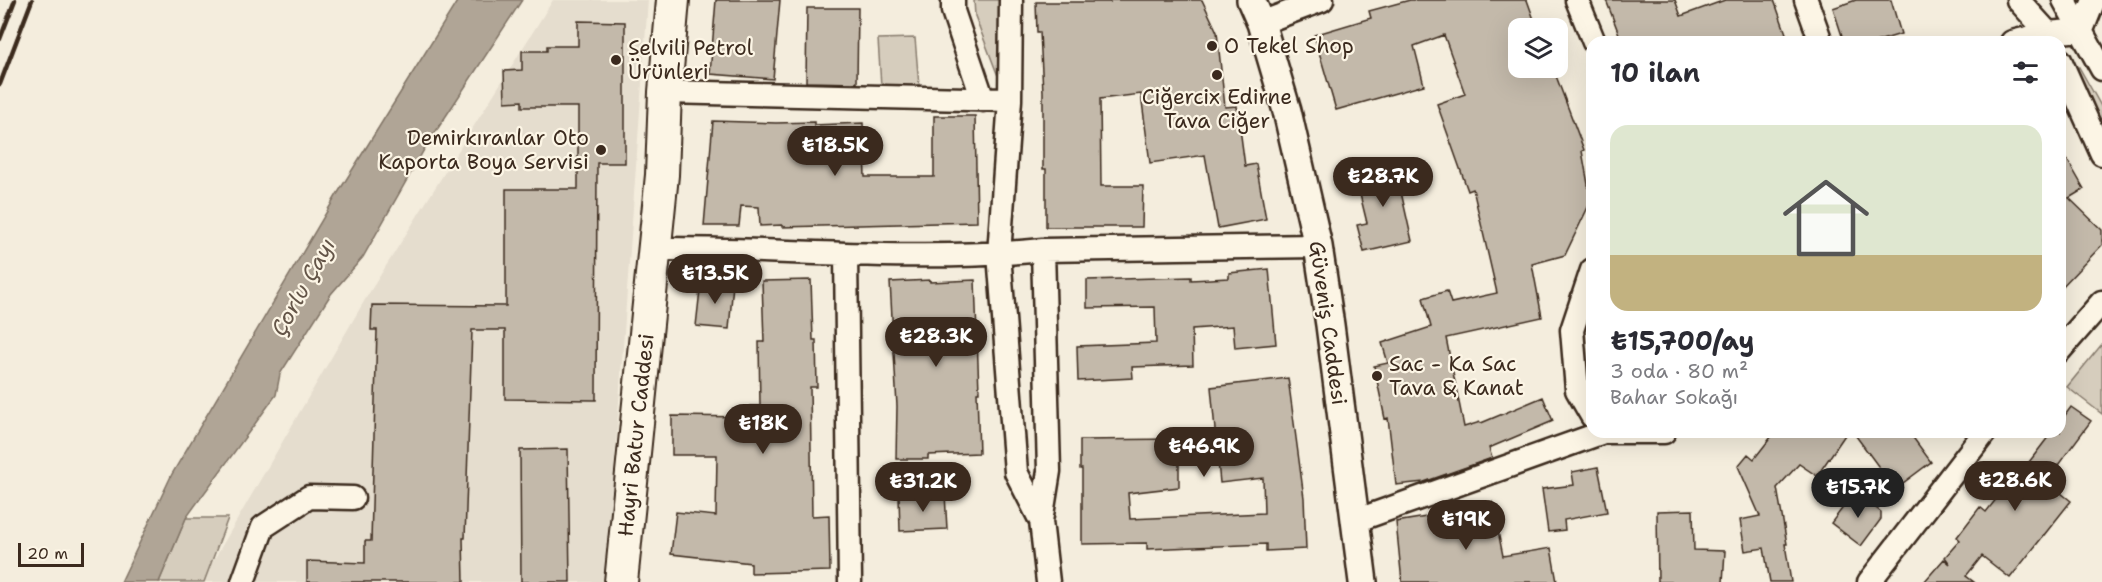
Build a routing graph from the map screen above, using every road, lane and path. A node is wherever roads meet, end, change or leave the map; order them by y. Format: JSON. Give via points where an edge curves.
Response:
{"nodes":[{"id":1,"x":673,"y":0,"type":"edge"},
{"id":2,"x":953,"y":0,"type":"edge"},
{"id":3,"x":1011,"y":0,"type":"edge"},
{"id":4,"x":1322,"y":0,"type":"edge"},
{"id":5,"x":1577,"y":0,"type":"edge"},
{"id":6,"x":1806,"y":0,"type":"edge"},
{"id":7,"x":2018,"y":0,"type":"edge"},
{"id":8,"x":2064,"y":0,"type":"edge"},
{"id":9,"x":2094,"y":0,"type":"edge"},
{"id":10,"x":1256,"y":12,"type":"edge"},
{"id":11,"x":2082,"y":30,"type":"junction"},
{"id":12,"x":1592,"y":36,"type":"edge"},
{"id":13,"x":1819,"y":36,"type":"edge"},
{"id":14,"x":2048,"y":36,"type":"edge"},
{"id":15,"x":2058,"y":36,"type":"edge"},
{"id":16,"x":2102,"y":69,"type":"edge"},
{"id":17,"x":2066,"y":73,"type":"edge"},
{"id":18,"x":666,"y":92,"type":"junction"},
{"id":19,"x":983,"y":99,"type":"junction"},
{"id":20,"x":1010,"y":100,"type":"junction"},
{"id":21,"x":2102,"y":154,"type":"edge"},
{"id":22,"x":1318,"y":246,"type":"junction"},
{"id":23,"x":654,"y":249,"type":"junction"},
{"id":24,"x":1043,"y":250,"type":"junction"},
{"id":25,"x":999,"y":254,"type":"junction"},
{"id":26,"x":846,"y":255,"type":"junction"},
{"id":27,"x":1586,"y":288,"type":"edge"},
{"id":28,"x":2102,"y":302,"type":"edge"},
{"id":29,"x":2066,"y":343,"type":"edge"},
{"id":30,"x":1584,"y":387,"type":"edge"},
{"id":31,"x":1586,"y":431,"type":"edge"},
{"id":32,"x":1973,"y":438,"type":"edge"},
{"id":33,"x":353,"y":498,"type":"dead end"},
{"id":34,"x":1041,"y":521,"type":"junction"},
{"id":35,"x":1355,"y":521,"type":"junction"},
{"id":36,"x":243,"y":582,"type":"edge"},
{"id":37,"x":621,"y":582,"type":"edge"},
{"id":38,"x":850,"y":582,"type":"edge"},
{"id":39,"x":1048,"y":582,"type":"edge"},
{"id":40,"x":1363,"y":582,"type":"edge"},
{"id":41,"x":1869,"y":582,"type":"edge"}],
"edges":[{"from":1,"to":18,"type":"main road","name":"Hayri Batur Caddesi"},
{"from":2,"to":19,"type":"street","via":[[953,11]]},
{"from":3,"to":20,"type":"street"},
{"from":4,"to":10,"type":"street"},
{"from":5,"to":12,"type":"street"},
{"from":6,"to":13,"type":"street"},
{"from":7,"to":14,"type":"street"},
{"from":8,"to":11,"type":"street"},
{"from":9,"to":11,"type":"street"},
{"from":10,"to":22,"type":"street","name":"Güveniş Caddesi","via":[[1287,111]]},
{"from":11,"to":15,"type":"street"},
{"from":11,"to":16,"type":"street"},
{"from":17,"to":21,"type":"street"},
{"from":18,"to":19,"type":"street"},
{"from":18,"to":23,"type":"main road","name":"Hayri Batur Caddesi"},
{"from":19,"to":20,"type":"street"},
{"from":20,"to":25,"type":"street"},
{"from":22,"to":24,"type":"street"},
{"from":22,"to":35,"type":"street","name":"Güveniş Caddesi"},
{"from":23,"to":26,"type":"street"},
{"from":23,"to":37,"type":"main road","name":"Hayri Batur Caddesi"},
{"from":24,"to":25,"type":"street"},
{"from":24,"to":34,"type":"street","via":[[1049,471]]},
{"from":25,"to":26,"type":"street"},
{"from":25,"to":34,"type":"street","via":[[1016,472]]},
{"from":26,"to":38,"type":"street"},
{"from":27,"to":30,"type":"street","via":[[1572,330]]},
{"from":28,"to":29,"type":"street"},
{"from":31,"to":35,"type":"street"},
{"from":32,"to":41,"type":"street"},
{"from":33,"to":36,"type":"street","via":[[309,497],[263,527]]},
{"from":34,"to":39,"type":"street"},
{"from":35,"to":40,"type":"street","name":"Güveniş Caddesi"}]}
